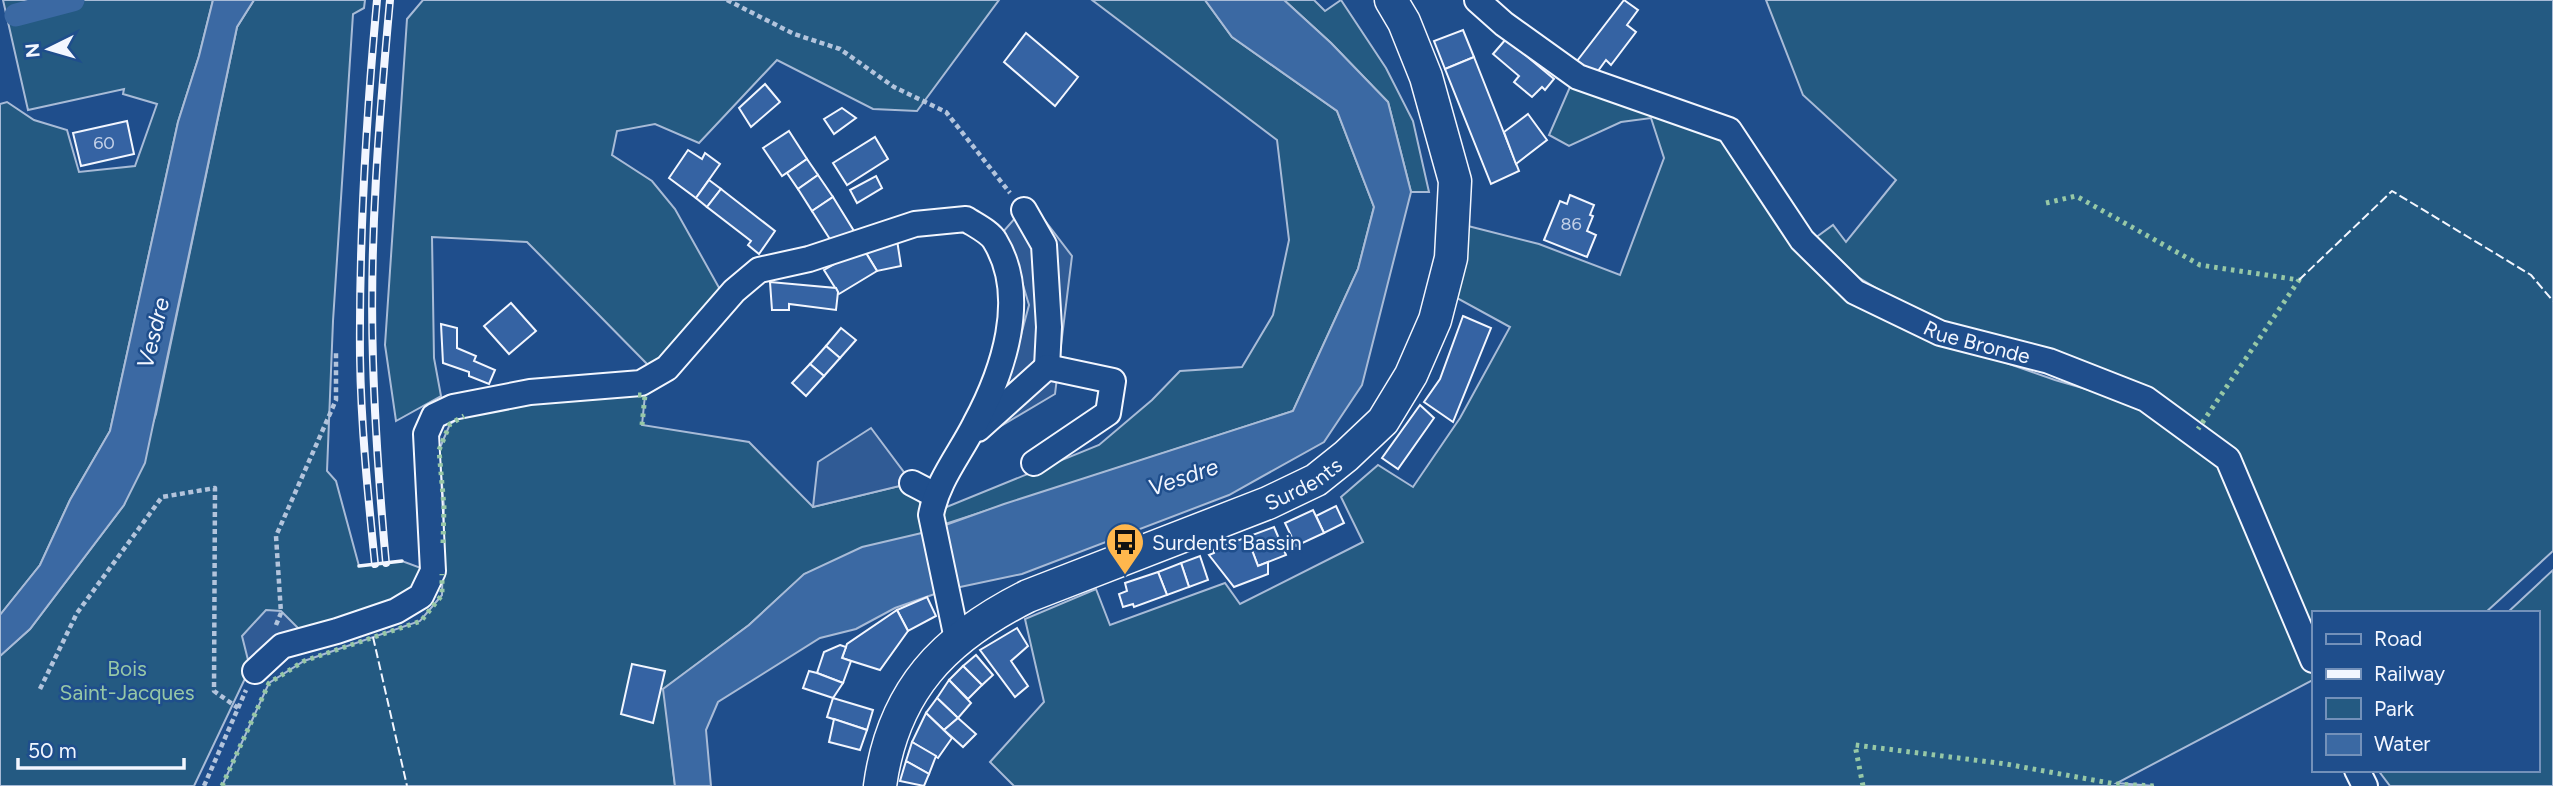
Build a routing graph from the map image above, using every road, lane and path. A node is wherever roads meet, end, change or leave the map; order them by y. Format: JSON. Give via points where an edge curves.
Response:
{"nodes":[{"id":1,"x":727,"y":0,"type":"edge"},
{"id":2,"x":1391,"y":0,"type":"edge"},
{"id":3,"x":1477,"y":0,"type":"edge"},
{"id":4,"x":1024,"y":210,"type":"joint"},
{"id":5,"x":1044,"y":245,"type":"junction"},
{"id":6,"x":1004,"y":262,"type":"junction"},
{"id":7,"x":336,"y":353,"type":"dead end"},
{"id":8,"x":1047,"y":367,"type":"junction"},
{"id":9,"x":967,"y":439,"type":"junction"},
{"id":10,"x":1034,"y":463,"type":"dead end"},
{"id":11,"x":912,"y":483,"type":"dead end"},
{"id":12,"x":935,"y":495,"type":"junction"},
{"id":13,"x":957,"y":639,"type":"junction"},
{"id":14,"x":2312,"y":658,"type":"edge"},
{"id":15,"x":255,"y":671,"type":"junction"},
{"id":16,"x":40,"y":688,"type":"dead end"},
{"id":17,"x":238,"y":708,"type":"junction"},
{"id":18,"x":204,"y":786,"type":"edge"},
{"id":19,"x":880,"y":786,"type":"edge"}],
"edges":[{"from":1,"to":4,"type":"path","via":[[794,34],[840,49],[894,87],[946,112]]},
{"from":2,"to":13,"type":"main road","name":"Surdents","via":[[1426,77],[1455,181],[1451,258],[1435,320],[1411,375],[1383,421],[1316,480],[1028,596],[990,614]]},
{"from":3,"to":14,"type":"street","name":"Rue Bronde","via":[[1578,77],[1729,130],[1802,240],[1855,292],[1940,333],[2049,361],[2146,399],[2228,459]]},
{"from":4,"to":5,"type":"street"},
{"from":5,"to":6,"type":"street"},
{"from":5,"to":8,"type":"street"},
{"from":6,"to":9,"type":"street","via":[[1010,277],[1010,332],[997,379]]},
{"from":6,"to":15,"type":"street","via":[[995,240],[966,219],[915,224],[809,259],[759,270],[734,291],[667,368],[641,383],[530,392],[453,407],[434,416],[426,434],[433,572],[421,596],[396,611],[282,646]]},
{"from":7,"to":15,"type":"path","via":[[336,400],[276,536],[281,613]]},
{"from":8,"to":9,"type":"street"},
{"from":8,"to":10,"type":"street","via":[[1113,381],[1108,413]]},
{"from":9,"to":12,"type":"street"},
{"from":11,"to":12,"type":"street"},
{"from":12,"to":13,"type":"street","via":[[931,515]]},
{"from":13,"to":19,"type":"main road","name":"Surdents","via":[[907,696]]},
{"from":15,"to":17,"type":"path"},
{"from":16,"to":17,"type":"path","via":[[77,613],[162,496],[215,488],[214,691]]},
{"from":17,"to":18,"type":"path"}]}
